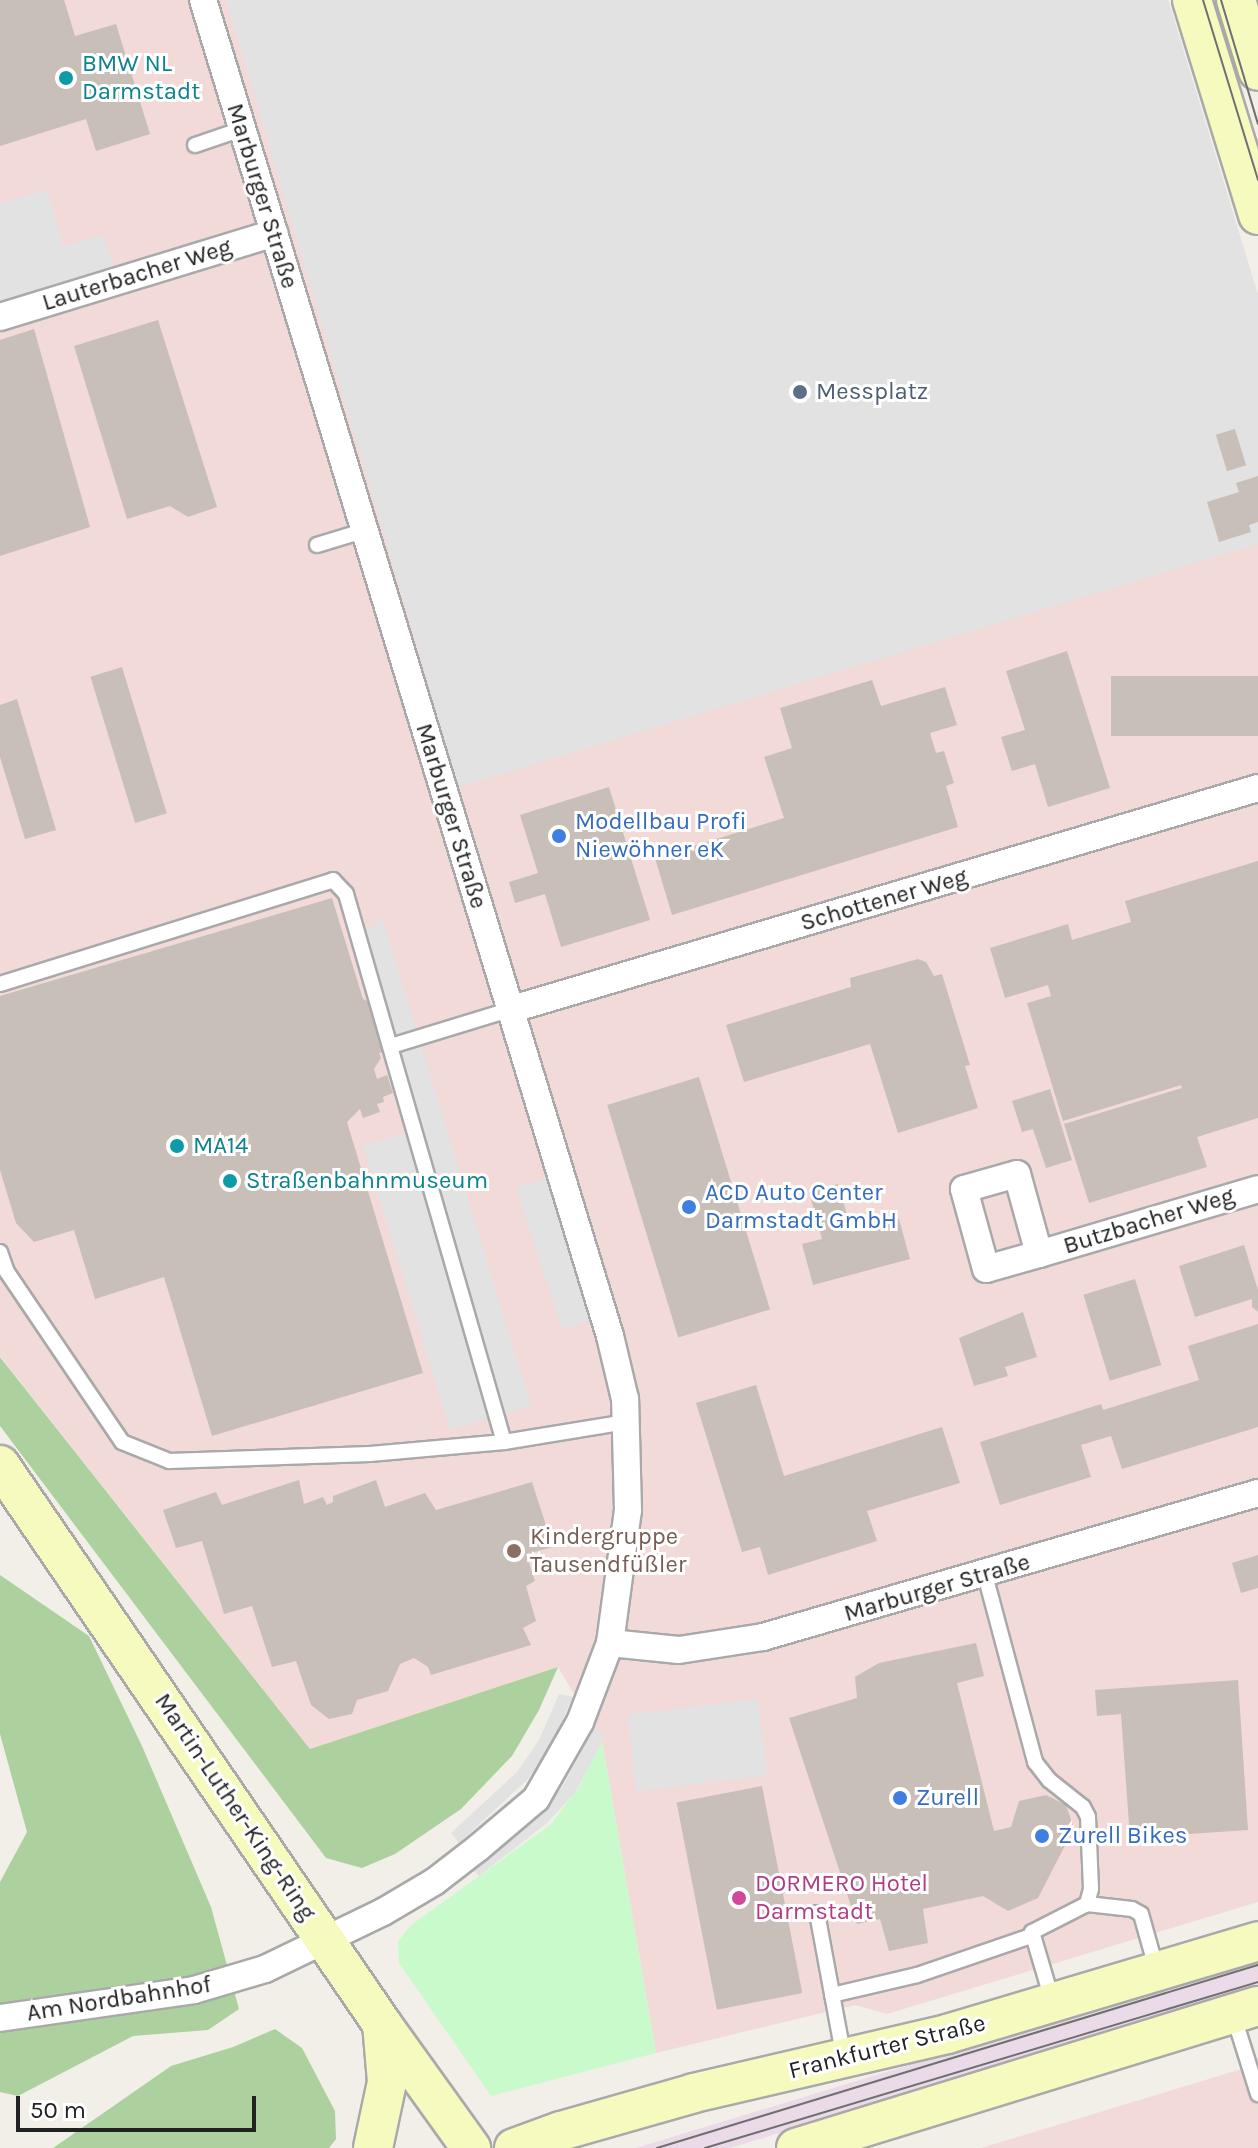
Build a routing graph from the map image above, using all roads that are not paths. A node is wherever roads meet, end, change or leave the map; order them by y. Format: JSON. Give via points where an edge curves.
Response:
{"nodes":[{"id":1,"x":203,"y":0,"type":"edge"},
{"id":2,"x":1192,"y":0,"type":"edge"},
{"id":3,"x":1236,"y":0,"type":"edge"},
{"id":4,"x":1258,"y":71,"type":"edge"},
{"id":5,"x":242,"y":129,"type":"junction"},
{"id":6,"x":195,"y":145,"type":"dead end"},
{"id":7,"x":1258,"y":215,"type":"edge"},
{"id":8,"x":274,"y":233,"type":"junction"},
{"id":9,"x":0,"y":317,"type":"edge"},
{"id":10,"x":363,"y":531,"type":"junction"},
{"id":11,"x":317,"y":545,"type":"dead end"},
{"id":12,"x":1258,"y":788,"type":"edge"},
{"id":13,"x":0,"y":984,"type":"edge"},
{"id":14,"x":509,"y":1010,"type":"junction"},
{"id":15,"x":391,"y":1046,"type":"junction"},
{"id":16,"x":1258,"y":1189,"type":"edge"},
{"id":17,"x":0,"y":1252,"type":"edge"},
{"id":18,"x":1039,"y":1254,"type":"dead end"},
{"id":19,"x":626,"y":1422,"type":"junction"},
{"id":20,"x":504,"y":1442,"type":"junction"},
{"id":21,"x":0,"y":1465,"type":"edge"},
{"id":22,"x":1258,"y":1493,"type":"edge"},
{"id":23,"x":985,"y":1575,"type":"junction"},
{"id":24,"x":610,"y":1643,"type":"junction"},
{"id":25,"x":1087,"y":1904,"type":"junction"},
{"id":26,"x":817,"y":1913,"type":"dead end"},
{"id":27,"x":1031,"y":1936,"type":"junction"},
{"id":28,"x":326,"y":1940,"type":"junction"},
{"id":29,"x":1258,"y":1941,"type":"edge"},
{"id":30,"x":1157,"y":1971,"type":"junction"},
{"id":31,"x":1048,"y":1986,"type":"dead end"},
{"id":32,"x":832,"y":1995,"type":"junction"},
{"id":33,"x":1246,"y":2010,"type":"edge"},
{"id":34,"x":0,"y":2018,"type":"edge"},
{"id":35,"x":382,"y":2024,"type":"junction"},
{"id":36,"x":845,"y":2058,"type":"junction"},
{"id":37,"x":1258,"y":2094,"type":"edge"},
{"id":38,"x":373,"y":2148,"type":"edge"},
{"id":39,"x":471,"y":2148,"type":"edge"},
{"id":40,"x":514,"y":2148,"type":"edge"},
{"id":41,"x":796,"y":2148,"type":"edge"}],
"edges":[{"from":1,"to":5,"type":"street","name":"Marburger Straße"},
{"from":2,"to":7,"type":"main road"},
{"from":3,"to":4,"type":"main road"},
{"from":5,"to":6,"type":"lane"},
{"from":5,"to":8,"type":"street","name":"Marburger Straße"},
{"from":8,"to":9,"type":"street","name":"Lauterbacher Weg"},
{"from":8,"to":10,"type":"street","name":"Marburger Straße"},
{"from":10,"to":11,"type":"lane"},
{"from":10,"to":14,"type":"street","name":"Marburger Straße"},
{"from":12,"to":14,"type":"street","name":"Schottener Weg"},
{"from":13,"to":15,"type":"lane","via":[[333,880],[346,894]]},
{"from":14,"to":15,"type":"lane"},
{"from":14,"to":19,"type":"street","name":"Marburger Straße","via":[[610,1336]]},
{"from":15,"to":20,"type":"lane"},
{"from":16,"to":18,"type":"street","name":"Butzbacher Weg"},
{"from":17,"to":20,"type":"lane","via":[[7,1272],[122,1442],[169,1461],[370,1454]]},
{"from":19,"to":20,"type":"lane"},
{"from":19,"to":24,"type":"street","name":"Marburger Straße","via":[[628,1510]]},
{"from":21,"to":28,"type":"main road","name":"Martin-Luther-King-Ring"},
{"from":22,"to":23,"type":"street","name":"Marburger Straße"},
{"from":23,"to":24,"type":"street","name":"Marburger Straße","via":[[763,1637],[679,1650]]},
{"from":23,"to":25,"type":"lane","via":[[1035,1762],[1088,1817]]},
{"from":24,"to":28,"type":"street","name":"Marburger Straße","via":[[580,1722],[536,1799],[434,1882]]},
{"from":25,"to":27,"type":"lane","via":[[1038,1926]]},
{"from":25,"to":30,"type":"lane","via":[[1141,1914]]},
{"from":26,"to":32,"type":"lane"},
{"from":27,"to":31,"type":"lane"},
{"from":27,"to":32,"type":"lane","via":[[917,1975]]},
{"from":28,"to":34,"type":"street","name":"Am Nordbahnhof","via":[[265,1969],[194,1990]]},
{"from":28,"to":35,"type":"main road","name":"Martin-Luther-King-Ring"},
{"from":29,"to":30,"type":"main road","name":"Frankfurter Straße"},
{"from":30,"to":36,"type":"main road","name":"Frankfurter Straße","via":[[947,2034]]},
{"from":32,"to":36,"type":"lane"},
{"from":33,"to":37,"type":"lane"},
{"from":33,"to":41,"type":"main road"},
{"from":35,"to":38,"type":"main road","via":[[387,2082]]},
{"from":35,"to":39,"type":"main road","name":"Martin-Luther-King-Ring"},
{"from":36,"to":40,"type":"main road","name":"Frankfurter Straße","via":[[694,2093]]}]}
